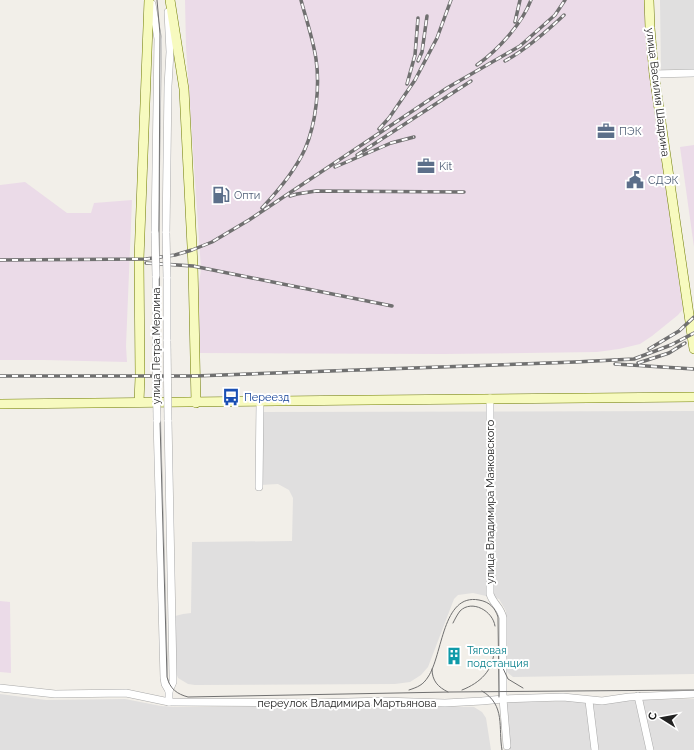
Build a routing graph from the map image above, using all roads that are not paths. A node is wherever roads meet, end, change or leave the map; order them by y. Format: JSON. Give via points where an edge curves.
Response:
{"nodes":[{"id":1,"x":150,"y":0,"type":"edge"},
{"id":2,"x":169,"y":0,"type":"edge"},
{"id":3,"x":650,"y":0,"type":"edge"},
{"id":4,"x":694,"y":73,"type":"edge"},
{"id":5,"x":654,"y":74,"type":"junction"},
{"id":6,"x":694,"y":349,"type":"edge"},
{"id":7,"x":694,"y":397,"type":"edge"},
{"id":8,"x":490,"y":398,"type":"junction"},
{"id":9,"x":139,"y":402,"type":"junction"},
{"id":10,"x":260,"y":402,"type":"junction"},
{"id":11,"x":196,"y":403,"type":"junction"},
{"id":12,"x":0,"y":404,"type":"edge"},
{"id":13,"x":259,"y":487,"type":"dead end"},
{"id":14,"x":0,"y":688,"type":"edge"},
{"id":15,"x":169,"y":691,"type":"junction"},
{"id":16,"x":694,"y":694,"type":"edge"},
{"id":17,"x":638,"y":696,"type":"junction"},
{"id":18,"x":503,"y":699,"type":"junction"},
{"id":19,"x":589,"y":701,"type":"junction"},
{"id":20,"x":169,"y":702,"type":"junction"},
{"id":21,"x":507,"y":746,"type":"dead end"},
{"id":22,"x":595,"y":750,"type":"edge"},
{"id":23,"x":650,"y":750,"type":"edge"}],
"edges":[{"from":1,"to":9,"type":"main road","name":"улица Петра Мерлина","via":[[139,259]]},
{"from":1,"to":15,"type":"street","name":"улица Петра Мерлина","bridge":true,"via":[[158,39],[155,233],[157,420],[164,678]]},
{"from":2,"to":11,"type":"main road","name":"улица Петра Мерлина","via":[[184,89]]},
{"from":2,"to":15,"type":"street","name":"улица Петра Мерлина","bridge":true,"via":[[166,233],[174,674]]},
{"from":3,"to":5,"type":"main road","name":"улица Василия Шадрина"},
{"from":4,"to":5,"type":"street"},
{"from":5,"to":6,"type":"main road","name":"улица Василия Шадрина"},
{"from":7,"to":8,"type":"main road"},
{"from":8,"to":10,"type":"main road"},
{"from":8,"to":18,"type":"street","name":"улица Владимира Маяковского","via":[[490,594],[502,614]]},
{"from":9,"to":11,"type":"main road"},
{"from":9,"to":12,"type":"main road"},
{"from":10,"to":11,"type":"main road"},
{"from":10,"to":13,"type":"street"},
{"from":14,"to":20,"type":"street","name":"переулок Владимира Мартьянова","via":[[55,694],[126,692]]},
{"from":15,"to":20,"type":"street","name":"улица Петра Мерлина"},
{"from":16,"to":17,"type":"street","name":"переулок Владимира Мартьянова"},
{"from":17,"to":19,"type":"street","name":"переулок Владимира Мартьянова"},
{"from":17,"to":23,"type":"street"},
{"from":18,"to":19,"type":"street","name":"переулок Владимира Мартьянова","via":[[563,697]]},
{"from":18,"to":20,"type":"street","name":"переулок Владимира Мартьянова","via":[[445,702]]},
{"from":18,"to":21,"type":"street","name":"улица Владимира Маяковского"},
{"from":19,"to":22,"type":"street"}]}
